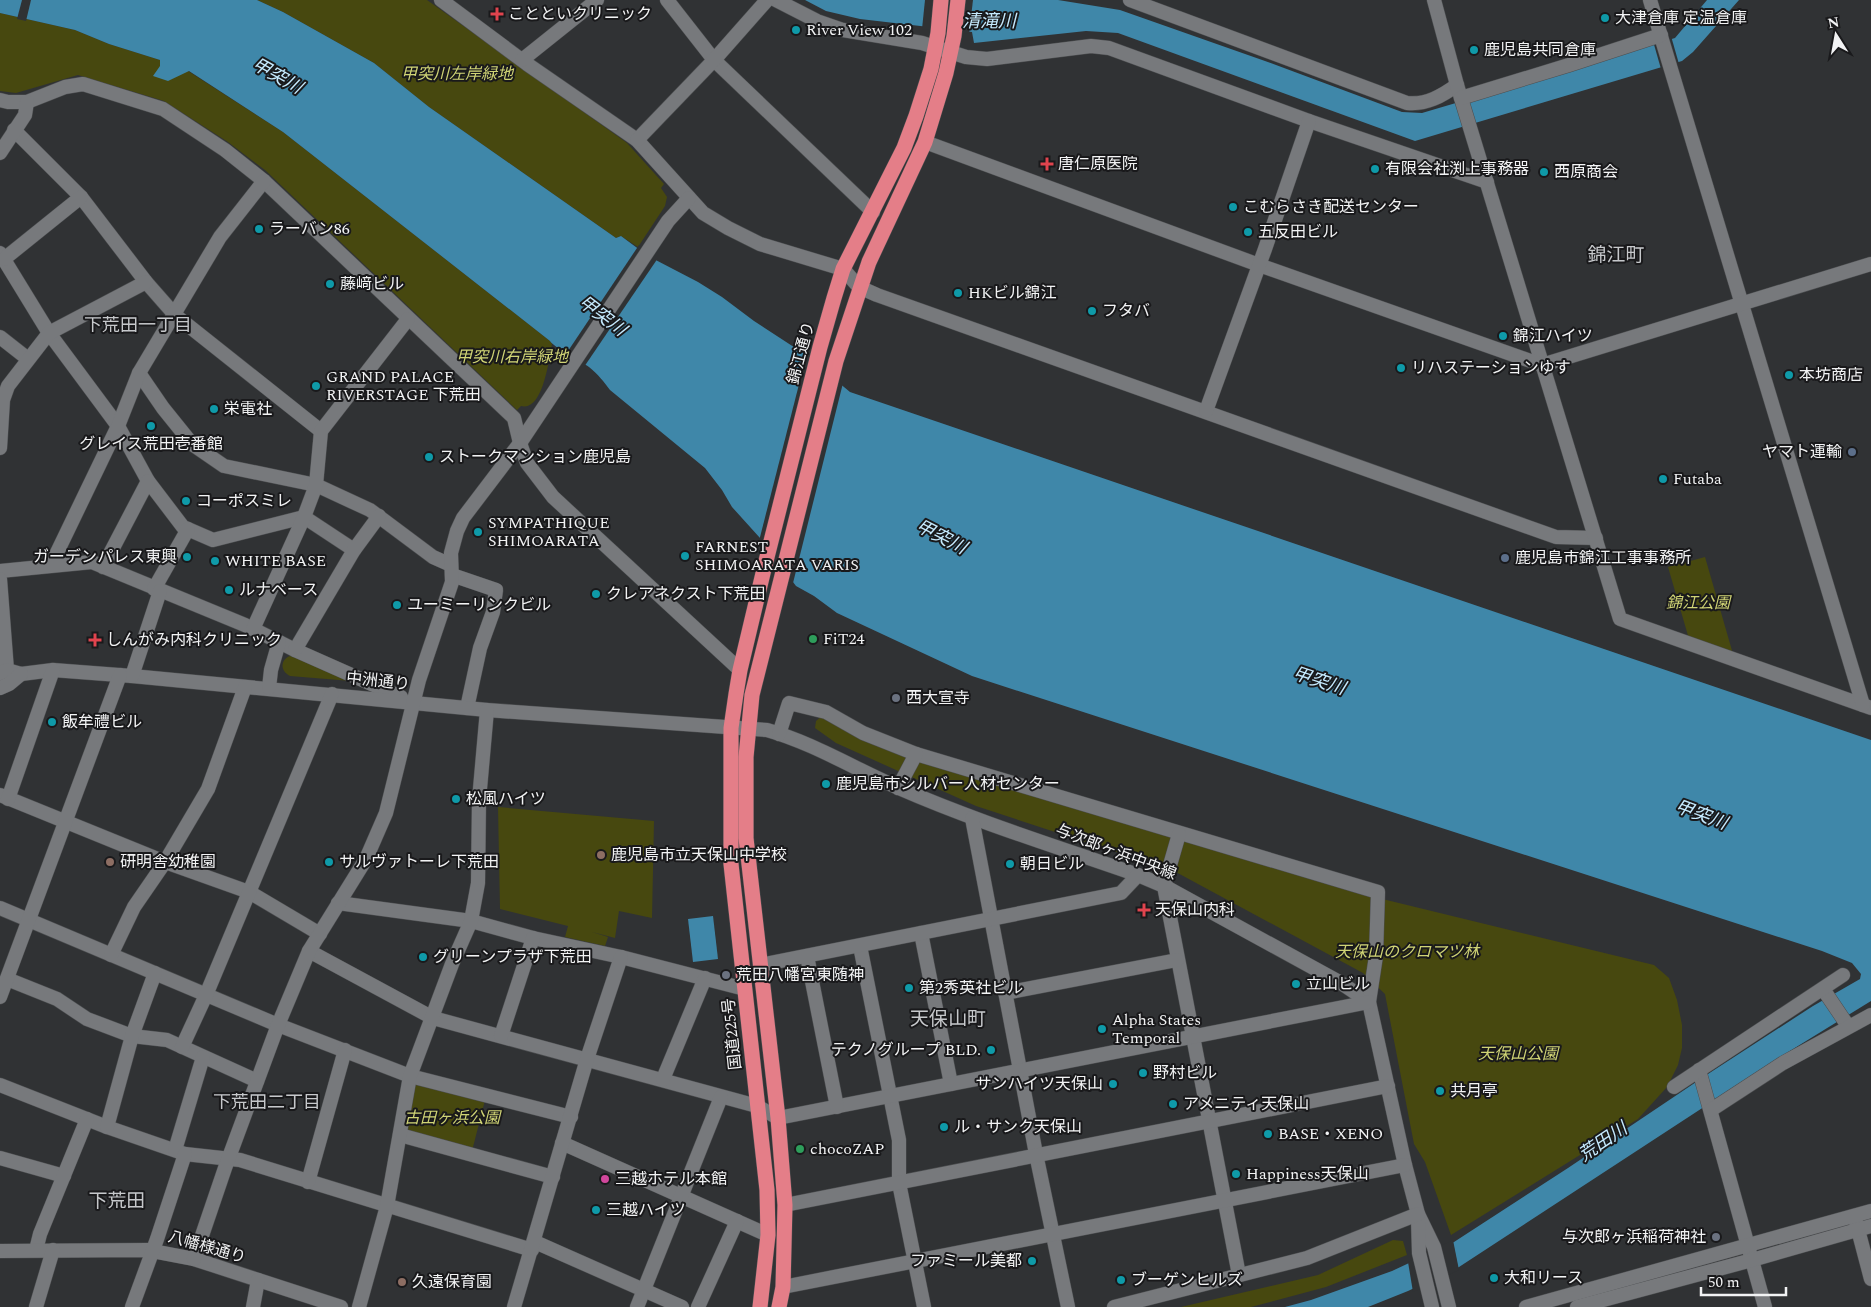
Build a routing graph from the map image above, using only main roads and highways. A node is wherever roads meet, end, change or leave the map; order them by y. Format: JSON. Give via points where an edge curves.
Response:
{"nodes":[{"id":1,"x":941,"y":0,"type":"edge"},
{"id":2,"x":958,"y":0,"type":"edge"},
{"id":3,"x":731,"y":728,"type":"joint"},
{"id":4,"x":760,"y":1307,"type":"edge"},
{"id":5,"x":779,"y":1307,"type":"edge"}],
"edges":[{"from":1,"to":3,"type":"highway","name":"錦江通り","via":[[931,69],[916,116],[904,148],[843,268],[820,347],[740,670]]},
{"from":2,"to":5,"type":"highway","via":[[954,36],[925,142],[869,262],[836,360],[752,695],[747,728],[746,838],[785,1205]]},
{"from":3,"to":4,"type":"highway","name":"国道225号","via":[[731,864],[767,1190],[768,1235]]}]}
